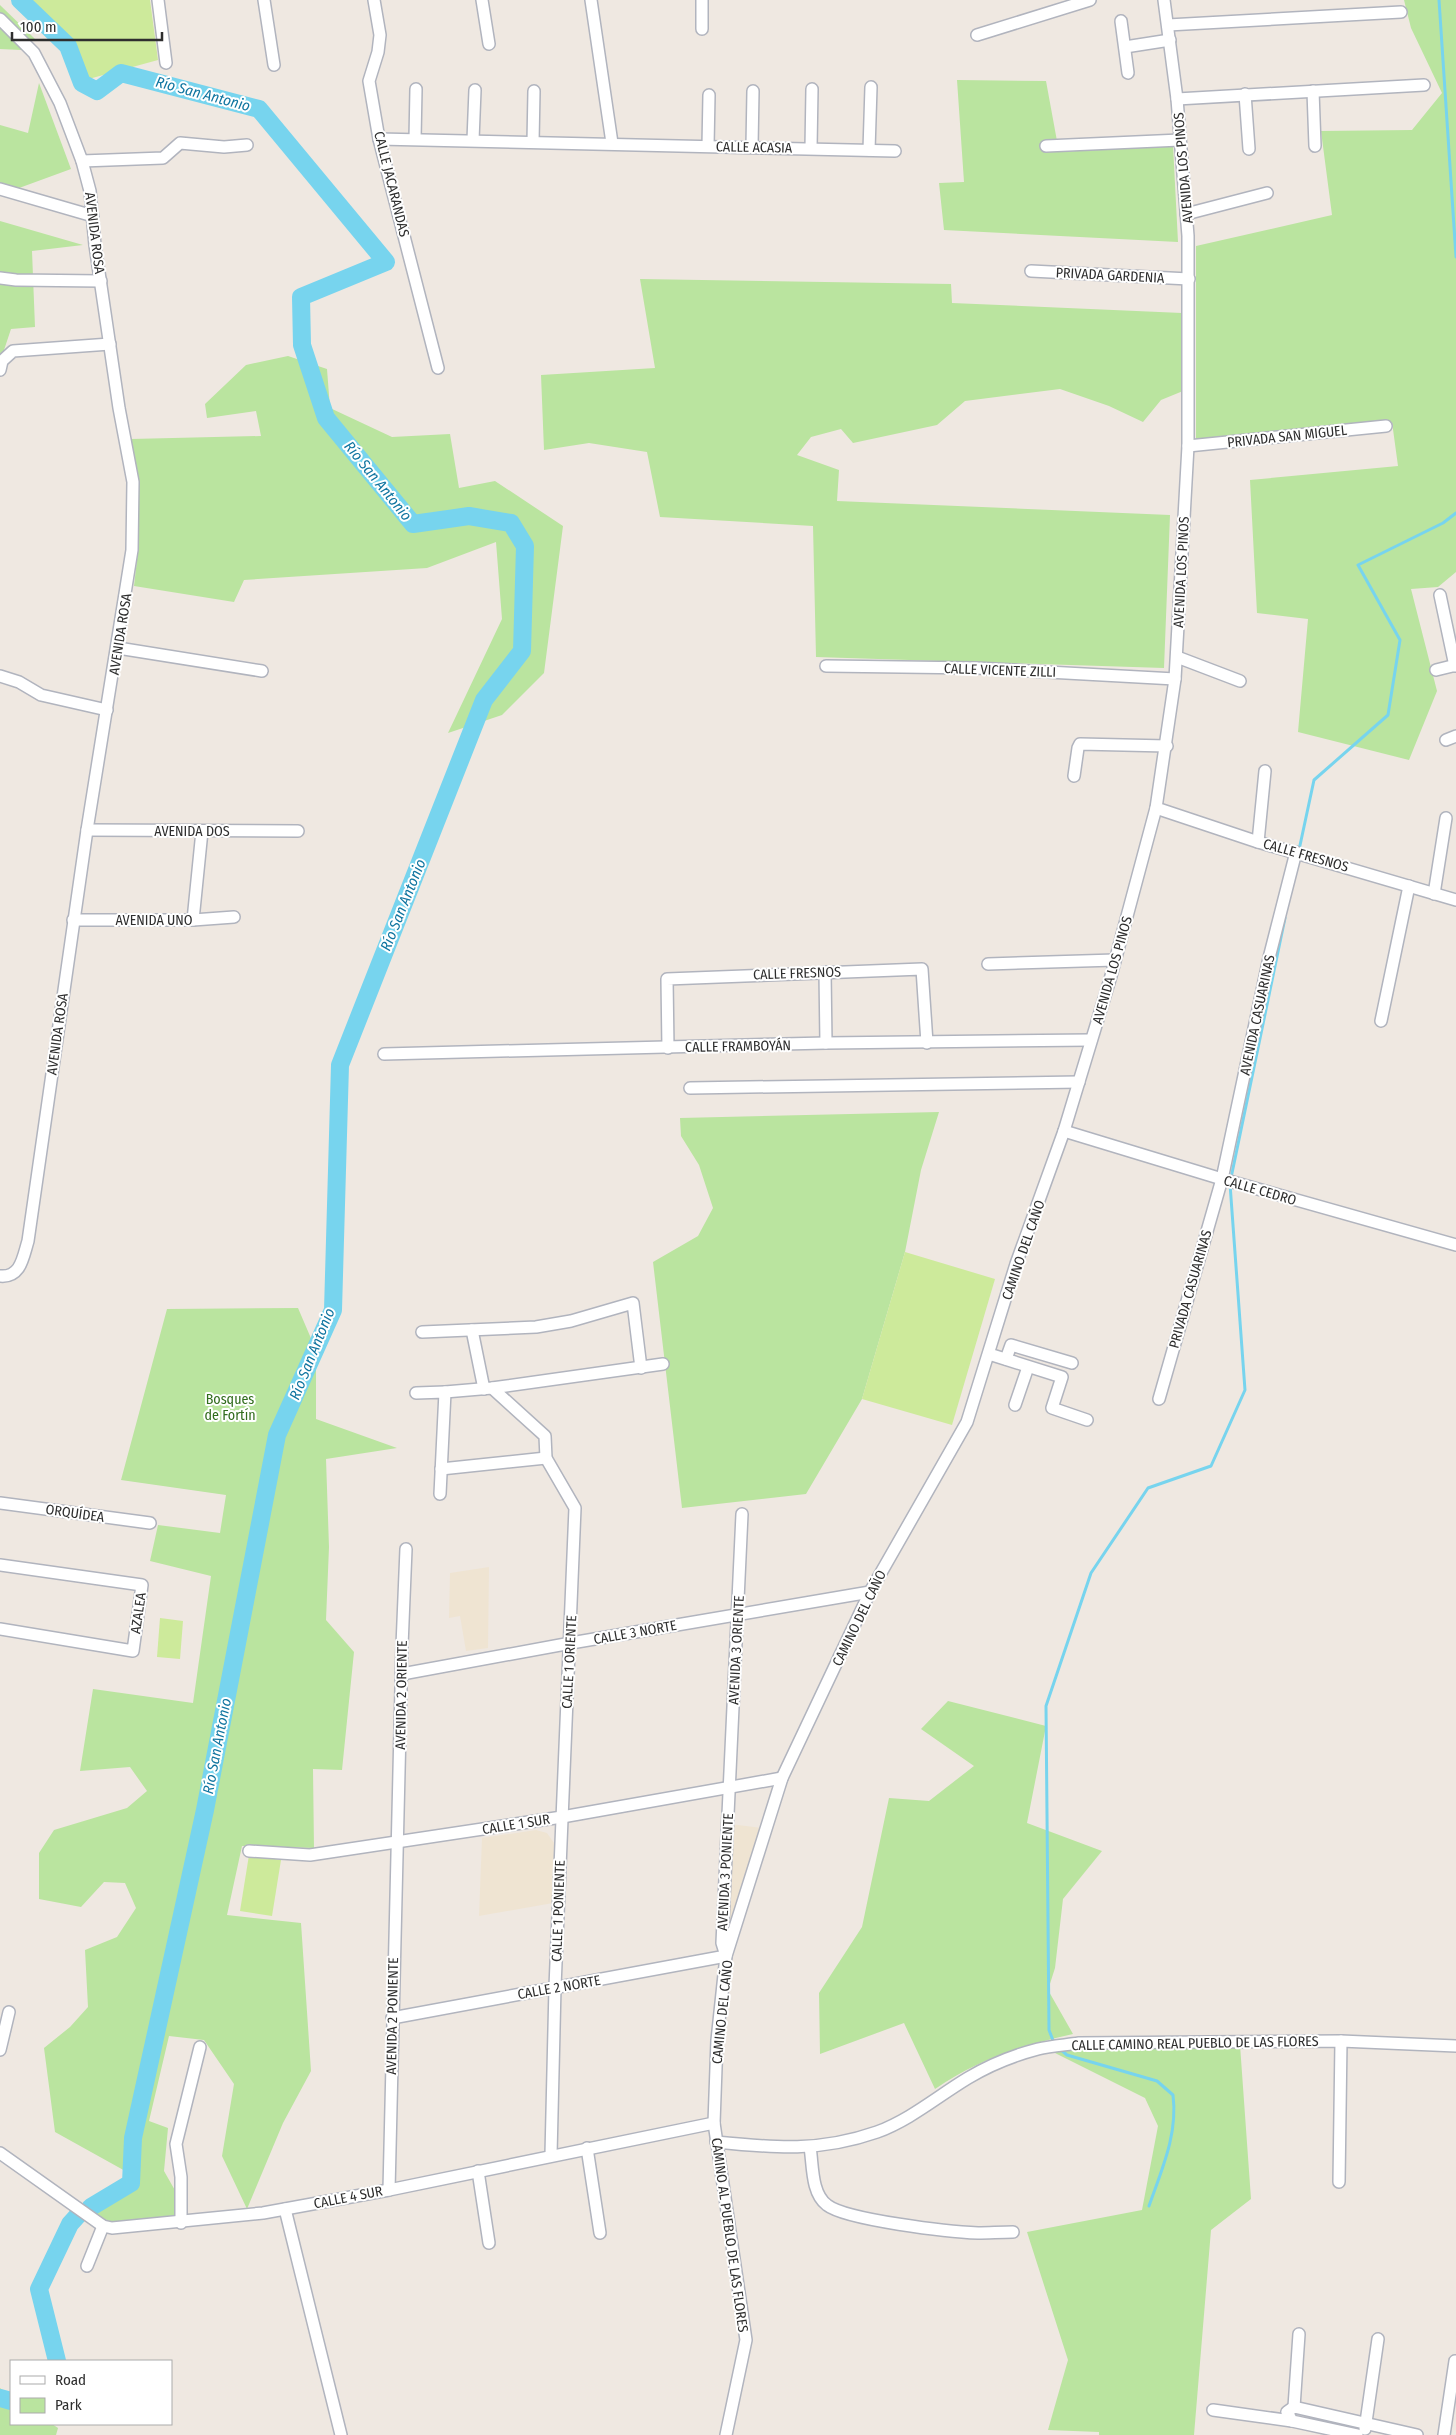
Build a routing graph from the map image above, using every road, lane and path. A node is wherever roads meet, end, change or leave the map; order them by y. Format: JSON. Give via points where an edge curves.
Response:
{"nodes":[{"id":1,"x":158,"y":0,"type":"edge"},
{"id":2,"x":264,"y":0,"type":"edge"},
{"id":3,"x":374,"y":0,"type":"edge"},
{"id":4,"x":482,"y":0,"type":"edge"},
{"id":5,"x":591,"y":0,"type":"edge"},
{"id":6,"x":702,"y":0,"type":"edge"},
{"id":7,"x":1090,"y":0,"type":"edge"},
{"id":8,"x":1164,"y":0,"type":"edge"},
{"id":9,"x":1401,"y":12,"type":"dead end"},
{"id":10,"x":0,"y":19,"type":"edge"},
{"id":11,"x":1121,"y":21,"type":"dead end"},
{"id":12,"x":1168,"y":25,"type":"junction"},
{"id":13,"x":702,"y":28,"type":"dead end"},
{"id":14,"x":977,"y":35,"type":"dead end"},
{"id":15,"x":1170,"y":40,"type":"junction"},
{"id":16,"x":489,"y":44,"type":"dead end"},
{"id":17,"x":1125,"y":47,"type":"junction"},
{"id":18,"x":166,"y":63,"type":"dead end"},
{"id":19,"x":274,"y":65,"type":"dead end"},
{"id":20,"x":1128,"y":73,"type":"dead end"},
{"id":21,"x":1424,"y":86,"type":"dead end"},
{"id":22,"x":871,"y":87,"type":"dead end"},
{"id":23,"x":812,"y":88,"type":"dead end"},
{"id":24,"x":416,"y":89,"type":"dead end"},
{"id":25,"x":474,"y":90,"type":"dead end"},
{"id":26,"x":534,"y":91,"type":"dead end"},
{"id":27,"x":753,"y":91,"type":"dead end"},
{"id":28,"x":1313,"y":91,"type":"junction"},
{"id":29,"x":1245,"y":94,"type":"junction"},
{"id":30,"x":709,"y":95,"type":"dead end"},
{"id":31,"x":1177,"y":99,"type":"junction"},
{"id":32,"x":379,"y":139,"type":"junction"},
{"id":33,"x":414,"y":139,"type":"junction"},
{"id":34,"x":473,"y":140,"type":"junction"},
{"id":35,"x":1180,"y":140,"type":"junction"},
{"id":36,"x":533,"y":142,"type":"junction"},
{"id":37,"x":612,"y":143,"type":"junction"},
{"id":38,"x":246,"y":145,"type":"dead end"},
{"id":39,"x":708,"y":146,"type":"junction"},
{"id":40,"x":752,"y":146,"type":"junction"},
{"id":41,"x":1046,"y":146,"type":"dead end"},
{"id":42,"x":1315,"y":146,"type":"dead end"},
{"id":43,"x":810,"y":148,"type":"junction"},
{"id":44,"x":869,"y":150,"type":"junction"},
{"id":45,"x":1249,"y":150,"type":"dead end"},
{"id":46,"x":895,"y":151,"type":"dead end"},
{"id":47,"x":82,"y":161,"type":"junction"},
{"id":48,"x":0,"y":190,"type":"edge"},
{"id":49,"x":1267,"y":193,"type":"dead end"},
{"id":50,"x":1186,"y":214,"type":"junction"},
{"id":51,"x":93,"y":216,"type":"junction"},
{"id":52,"x":1031,"y":271,"type":"dead end"},
{"id":53,"x":0,"y":278,"type":"edge"},
{"id":54,"x":1189,"y":279,"type":"junction"},
{"id":55,"x":101,"y":282,"type":"junction"},
{"id":56,"x":110,"y":344,"type":"junction"},
{"id":57,"x":438,"y":368,"type":"dead end"},
{"id":58,"x":0,"y":370,"type":"edge"},
{"id":59,"x":1386,"y":426,"type":"dead end"},
{"id":60,"x":1188,"y":446,"type":"junction"},
{"id":61,"x":1440,"y":595,"type":"dead end"},
{"id":62,"x":118,"y":648,"type":"junction"},
{"id":63,"x":1177,"y":657,"type":"junction"},
{"id":64,"x":826,"y":666,"type":"dead end"},
{"id":65,"x":1455,"y":666,"type":"edge"},
{"id":66,"x":1436,"y":670,"type":"dead end"},
{"id":67,"x":262,"y":671,"type":"dead end"},
{"id":68,"x":0,"y":676,"type":"edge"},
{"id":69,"x":1175,"y":679,"type":"junction"},
{"id":70,"x":1240,"y":681,"type":"dead end"},
{"id":71,"x":107,"y":710,"type":"junction"},
{"id":72,"x":1167,"y":746,"type":"junction"},
{"id":73,"x":1265,"y":771,"type":"dead end"},
{"id":74,"x":1074,"y":776,"type":"dead end"},
{"id":75,"x":1156,"y":808,"type":"junction"},
{"id":76,"x":1446,"y":818,"type":"dead end"},
{"id":77,"x":87,"y":830,"type":"junction"},
{"id":78,"x":202,"y":831,"type":"junction"},
{"id":79,"x":298,"y":831,"type":"dead end"},
{"id":80,"x":1258,"y":842,"type":"junction"},
{"id":81,"x":1296,"y":852,"type":"junction"},
{"id":82,"x":1409,"y":886,"type":"junction"},
{"id":83,"x":1434,"y":894,"type":"junction"},
{"id":84,"x":1456,"y":900,"type":"edge"},
{"id":85,"x":234,"y":917,"type":"dead end"},
{"id":86,"x":73,"y":920,"type":"junction"},
{"id":87,"x":193,"y":920,"type":"junction"},
{"id":88,"x":1115,"y":960,"type":"junction"},
{"id":89,"x":988,"y":964,"type":"dead end"},
{"id":90,"x":826,"y":972,"type":"junction"},
{"id":91,"x":1381,"y":1021,"type":"dead end"},
{"id":92,"x":1092,"y":1040,"type":"junction"},
{"id":93,"x":826,"y":1043,"type":"junction"},
{"id":94,"x":927,"y":1043,"type":"junction"},
{"id":95,"x":668,"y":1048,"type":"junction"},
{"id":96,"x":384,"y":1054,"type":"dead end"},
{"id":97,"x":1079,"y":1082,"type":"junction"},
{"id":98,"x":690,"y":1088,"type":"dead end"},
{"id":99,"x":1064,"y":1131,"type":"junction"},
{"id":100,"x":1222,"y":1179,"type":"junction"},
{"id":101,"x":1456,"y":1245,"type":"edge"},
{"id":102,"x":0,"y":1276,"type":"edge"},
{"id":103,"x":472,"y":1330,"type":"junction"},
{"id":104,"x":422,"y":1332,"type":"dead end"},
{"id":105,"x":989,"y":1354,"type":"junction"},
{"id":106,"x":1006,"y":1359,"type":"junction"},
{"id":107,"x":1072,"y":1363,"type":"dead end"},
{"id":108,"x":663,"y":1364,"type":"dead end"},
{"id":109,"x":1028,"y":1367,"type":"junction"},
{"id":110,"x":641,"y":1368,"type":"junction"},
{"id":111,"x":488,"y":1389,"type":"junction"},
{"id":112,"x":445,"y":1392,"type":"junction"},
{"id":113,"x":416,"y":1393,"type":"dead end"},
{"id":114,"x":1159,"y":1400,"type":"dead end"},
{"id":115,"x":1015,"y":1405,"type":"dead end"},
{"id":116,"x":1087,"y":1420,"type":"dead end"},
{"id":117,"x":546,"y":1458,"type":"junction"},
{"id":118,"x":441,"y":1469,"type":"junction"},
{"id":119,"x":440,"y":1494,"type":"dead end"},
{"id":120,"x":0,"y":1503,"type":"edge"},
{"id":121,"x":742,"y":1514,"type":"dead end"},
{"id":122,"x":150,"y":1523,"type":"dead end"},
{"id":123,"x":406,"y":1548,"type":"dead end"},
{"id":124,"x":0,"y":1565,"type":"edge"},
{"id":125,"x":870,"y":1592,"type":"junction"},
{"id":126,"x":738,"y":1615,"type":"junction"},
{"id":127,"x":0,"y":1629,"type":"edge"},
{"id":128,"x":571,"y":1643,"type":"junction"},
{"id":129,"x":402,"y":1674,"type":"junction"},
{"id":130,"x":782,"y":1778,"type":"junction"},
{"id":131,"x":729,"y":1786,"type":"junction"},
{"id":132,"x":562,"y":1817,"type":"junction"},
{"id":133,"x":396,"y":1842,"type":"junction"},
{"id":134,"x":249,"y":1851,"type":"dead end"},
{"id":135,"x":726,"y":1956,"type":"junction"},
{"id":136,"x":555,"y":1987,"type":"junction"},
{"id":137,"x":9,"y":2012,"type":"dead end"},
{"id":138,"x":392,"y":2018,"type":"junction"},
{"id":139,"x":1341,"y":2041,"type":"junction"},
{"id":140,"x":1456,"y":2046,"type":"edge"},
{"id":141,"x":200,"y":2047,"type":"dead end"},
{"id":142,"x":0,"y":2050,"type":"edge"},
{"id":143,"x":714,"y":2122,"type":"junction"},
{"id":144,"x":716,"y":2142,"type":"junction"},
{"id":145,"x":810,"y":2147,"type":"junction"},
{"id":146,"x":587,"y":2148,"type":"junction"},
{"id":147,"x":0,"y":2154,"type":"edge"},
{"id":148,"x":552,"y":2155,"type":"junction"},
{"id":149,"x":478,"y":2171,"type":"junction"},
{"id":150,"x":1339,"y":2182,"type":"dead end"},
{"id":151,"x":389,"y":2190,"type":"junction"},
{"id":152,"x":285,"y":2209,"type":"junction"},
{"id":153,"x":181,"y":2223,"type":"junction"},
{"id":154,"x":103,"y":2226,"type":"junction"},
{"id":155,"x":1013,"y":2232,"type":"dead end"},
{"id":156,"x":600,"y":2233,"type":"dead end"},
{"id":157,"x":489,"y":2243,"type":"dead end"},
{"id":158,"x":87,"y":2266,"type":"dead end"},
{"id":159,"x":1299,"y":2334,"type":"dead end"},
{"id":160,"x":1378,"y":2339,"type":"dead end"},
{"id":161,"x":1455,"y":2361,"type":"edge"},
{"id":162,"x":1294,"y":2407,"type":"junction"},
{"id":163,"x":1213,"y":2410,"type":"dead end"},
{"id":164,"x":1292,"y":2421,"type":"junction"},
{"id":165,"x":1366,"y":2423,"type":"junction"},
{"id":166,"x":341,"y":2435,"type":"edge"},
{"id":167,"x":726,"y":2435,"type":"edge"},
{"id":168,"x":1357,"y":2435,"type":"edge"},
{"id":169,"x":1364,"y":2435,"type":"edge"},
{"id":170,"x":1417,"y":2435,"type":"edge"},
{"id":171,"x":1444,"y":2435,"type":"edge"}],
"edges":[{"from":1,"to":18,"type":"street"},
{"from":2,"to":19,"type":"street"},
{"from":3,"to":32,"type":"street","name":"CALLE JACARANDAS","via":[[380,35],[370,81]]},
{"from":4,"to":16,"type":"street"},
{"from":5,"to":37,"type":"street"},
{"from":6,"to":13,"type":"street"},
{"from":7,"to":14,"type":"street"},
{"from":8,"to":12,"type":"street","name":"AVENIDA LOS PINOS"},
{"from":9,"to":12,"type":"street"},
{"from":10,"to":47,"type":"street","name":"AVENIDA ROSA","via":[[34,53],[60,102]]},
{"from":11,"to":17,"type":"street"},
{"from":12,"to":15,"type":"street","name":"AVENIDA LOS PINOS"},
{"from":15,"to":17,"type":"street"},
{"from":15,"to":31,"type":"street","name":"AVENIDA LOS PINOS"},
{"from":17,"to":20,"type":"street"},
{"from":21,"to":28,"type":"street"},
{"from":22,"to":44,"type":"street"},
{"from":23,"to":43,"type":"street"},
{"from":24,"to":33,"type":"street"},
{"from":25,"to":34,"type":"street"},
{"from":26,"to":36,"type":"street"},
{"from":27,"to":40,"type":"street"},
{"from":28,"to":29,"type":"street"},
{"from":28,"to":42,"type":"street"},
{"from":29,"to":31,"type":"street"},
{"from":29,"to":45,"type":"street"},
{"from":30,"to":39,"type":"street"},
{"from":31,"to":35,"type":"street","name":"AVENIDA LOS PINOS"},
{"from":32,"to":33,"type":"street","name":"CALLE ACASIA"},
{"from":32,"to":57,"type":"street","name":"CALLE JACARANDAS"},
{"from":33,"to":34,"type":"street","name":"CALLE ACASIA"},
{"from":34,"to":36,"type":"street","name":"CALLE ACASIA"},
{"from":35,"to":41,"type":"street"},
{"from":35,"to":50,"type":"street","name":"AVENIDA LOS PINOS"},
{"from":36,"to":37,"type":"street","name":"CALLE ACASIA"},
{"from":37,"to":39,"type":"street","name":"CALLE ACASIA"},
{"from":38,"to":47,"type":"street","via":[[224,148],[180,143],[163,158]]},
{"from":39,"to":40,"type":"street","name":"CALLE ACASIA"},
{"from":40,"to":43,"type":"street","name":"CALLE ACASIA"},
{"from":43,"to":44,"type":"street","name":"CALLE ACASIA"},
{"from":44,"to":46,"type":"street","name":"CALLE ACASIA"},
{"from":47,"to":51,"type":"street","name":"AVENIDA ROSA"},
{"from":48,"to":51,"type":"street"},
{"from":49,"to":50,"type":"street"},
{"from":50,"to":54,"type":"street","name":"AVENIDA LOS PINOS"},
{"from":51,"to":55,"type":"street","name":"AVENIDA ROSA"},
{"from":52,"to":54,"type":"street","name":"PRIVADA GARDENIA"},
{"from":53,"to":55,"type":"street"},
{"from":54,"to":60,"type":"street","name":"AVENIDA LOS PINOS"},
{"from":55,"to":56,"type":"street","name":"AVENIDA ROSA"},
{"from":56,"to":58,"type":"street","via":[[14,351],[2,360]]},
{"from":56,"to":62,"type":"street","name":"AVENIDA ROSA","via":[[133,482],[132,550]]},
{"from":59,"to":60,"type":"street","name":"PRIVADA SAN MIGUEL"},
{"from":60,"to":63,"type":"street","name":"AVENIDA LOS PINOS"},
{"from":61,"to":65,"type":"street"},
{"from":62,"to":67,"type":"street"},
{"from":62,"to":71,"type":"street","name":"AVENIDA ROSA"},
{"from":63,"to":69,"type":"street","name":"AVENIDA LOS PINOS"},
{"from":63,"to":70,"type":"street"},
{"from":64,"to":69,"type":"street","name":"CALLE VICENTE ZILLI","via":[[978,668]]},
{"from":65,"to":66,"type":"street"},
{"from":68,"to":71,"type":"street","via":[[19,682],[41,695]]},
{"from":69,"to":72,"type":"street","name":"AVENIDA LOS PINOS"},
{"from":71,"to":77,"type":"street","name":"AVENIDA ROSA"},
{"from":72,"to":74,"type":"street","via":[[1080,744]]},
{"from":72,"to":75,"type":"street","name":"AVENIDA LOS PINOS"},
{"from":73,"to":80,"type":"street"},
{"from":75,"to":80,"type":"street","name":"CALLE FRESNOS"},
{"from":75,"to":88,"type":"street","name":"AVENIDA LOS PINOS"},
{"from":76,"to":83,"type":"street"},
{"from":77,"to":78,"type":"street","name":"AVENIDA DOS"},
{"from":77,"to":86,"type":"street","name":"AVENIDA ROSA"},
{"from":78,"to":79,"type":"street","name":"AVENIDA DOS"},
{"from":78,"to":87,"type":"street"},
{"from":80,"to":81,"type":"street","name":"CALLE FRESNOS"},
{"from":81,"to":82,"type":"street","name":"CALLE FRESNOS"},
{"from":81,"to":100,"type":"street","name":"AVENIDA CASUARINAS"},
{"from":82,"to":83,"type":"street","name":"CALLE FRESNOS"},
{"from":82,"to":91,"type":"street"},
{"from":83,"to":84,"type":"street","name":"CALLE FRESNOS"},
{"from":85,"to":87,"type":"street","name":"AVENIDA UNO"},
{"from":86,"to":87,"type":"street","name":"AVENIDA UNO"},
{"from":86,"to":102,"type":"street","name":"AVENIDA ROSA","via":[[28,1241],[18,1270],[5,1277]]},
{"from":88,"to":89,"type":"street"},
{"from":88,"to":92,"type":"street","name":"AVENIDA LOS PINOS"},
{"from":90,"to":93,"type":"street"},
{"from":90,"to":94,"type":"street","name":"CALLE FRESNOS","via":[[922,969]]},
{"from":90,"to":95,"type":"street","name":"CALLE FRESNOS","via":[[666,979]]},
{"from":92,"to":94,"type":"street","name":"CALLE FRAMBOYÁN"},
{"from":92,"to":97,"type":"street","name":"AVENIDA LOS PINOS"},
{"from":93,"to":94,"type":"street","name":"CALLE FRAMBOYÁN"},
{"from":93,"to":95,"type":"street","name":"CALLE FRAMBOYÁN"},
{"from":95,"to":96,"type":"street","name":"CALLE FRAMBOYÁN"},
{"from":97,"to":98,"type":"street"},
{"from":97,"to":99,"type":"street","name":"AVENIDA LOS PINOS"},
{"from":99,"to":100,"type":"street","name":"CALLE CEDRO"},
{"from":99,"to":105,"type":"street","name":"CAMINO DEL CAÑO","via":[[1016,1264]]},
{"from":100,"to":101,"type":"street","name":"CALLE CEDRO"},
{"from":100,"to":114,"type":"street","name":"PRIVADA CASUARINAS"},
{"from":103,"to":104,"type":"street"},
{"from":103,"to":110,"type":"street","via":[[553,1324],[633,1303]]},
{"from":103,"to":111,"type":"street"},
{"from":105,"to":106,"type":"street"},
{"from":105,"to":125,"type":"street","name":"CAMINO DEL CAÑO","via":[[967,1422]]},
{"from":106,"to":107,"type":"street","via":[[1011,1345]]},
{"from":106,"to":109,"type":"street"},
{"from":108,"to":110,"type":"street"},
{"from":109,"to":115,"type":"street"},
{"from":109,"to":116,"type":"street","via":[[1062,1377],[1052,1408]]},
{"from":110,"to":111,"type":"street"},
{"from":111,"to":112,"type":"street"},
{"from":111,"to":117,"type":"street","via":[[545,1436]]},
{"from":112,"to":113,"type":"street"},
{"from":112,"to":118,"type":"street"},
{"from":117,"to":118,"type":"street"},
{"from":117,"to":128,"type":"street","name":"CALLE 1 ORIENTE","via":[[575,1508]]},
{"from":118,"to":119,"type":"street"},
{"from":120,"to":122,"type":"street","name":"ORQUÍDEA"},
{"from":121,"to":126,"type":"street","name":"AVENIDA 3 ORIENTE"},
{"from":123,"to":129,"type":"street","name":"AVENIDA 2 ORIENTE"},
{"from":124,"to":127,"type":"street","name":"AZALEA","via":[[142,1585],[133,1651]]},
{"from":125,"to":126,"type":"street","name":"CALLE 3 NORTE"},
{"from":125,"to":130,"type":"street","name":"CAMINO DEL CAÑO"},
{"from":126,"to":128,"type":"street","name":"CALLE 3 NORTE"},
{"from":126,"to":131,"type":"street","name":"AVENIDA 3 ORIENTE"},
{"from":128,"to":129,"type":"street","name":"CALLE 3 NORTE"},
{"from":128,"to":132,"type":"street","name":"CALLE 1 ORIENTE"},
{"from":129,"to":133,"type":"street","name":"AVENIDA 2 ORIENTE"},
{"from":130,"to":131,"type":"street","name":"CALLE 1 SUR"},
{"from":130,"to":135,"type":"street","name":"CAMINO DEL CAÑO"},
{"from":131,"to":132,"type":"street","name":"CALLE 1 SUR"},
{"from":131,"to":135,"type":"street","name":"AVENIDA 3 PONIENTE","via":[[722,1943]]},
{"from":132,"to":133,"type":"street","name":"CALLE 1 SUR"},
{"from":132,"to":136,"type":"street","name":"CALLE 1 PONIENTE"},
{"from":133,"to":134,"type":"street","name":"CALLE 1 SUR","via":[[310,1854]]},
{"from":133,"to":138,"type":"street","name":"AVENIDA 2 PONIENTE"},
{"from":135,"to":136,"type":"street","name":"CALLE 2 NORTE"},
{"from":135,"to":143,"type":"street","name":"CAMINO DEL CAÑO","via":[[717,2040]]},
{"from":136,"to":138,"type":"street","name":"CALLE 2 NORTE"},
{"from":136,"to":148,"type":"street","name":"CALLE 1 PONIENTE"},
{"from":137,"to":142,"type":"street"},
{"from":138,"to":151,"type":"street","name":"AVENIDA 2 PONIENTE"},
{"from":139,"to":140,"type":"street","name":"CALLE CAMINO REAL PUEBLO DE LAS FLORES"},
{"from":139,"to":145,"type":"street","name":"CALLE CAMINO REAL PUEBLO DE LAS FLORES","via":[[1079,2043],[1038,2049],[969,2077],[890,2126],[858,2138]]},
{"from":139,"to":150,"type":"street"},
{"from":141,"to":153,"type":"street","via":[[176,2144],[181,2177]]},
{"from":143,"to":144,"type":"street","name":"CAMINO AL PUEBLO DE LAS FLORES"},
{"from":143,"to":146,"type":"street","name":"CALLE 4 SUR"},
{"from":144,"to":145,"type":"street","name":"CALLE CAMINO REAL PUEBLO DE LAS FLORES","via":[[779,2148]]},
{"from":144,"to":167,"type":"street","name":"CAMINO AL PUEBLO DE LAS FLORES","via":[[746,2340]]},
{"from":145,"to":155,"type":"street","via":[[819,2195],[826,2205],[851,2216],[977,2233]]},
{"from":146,"to":148,"type":"street","name":"CALLE 4 SUR"},
{"from":146,"to":156,"type":"street"},
{"from":147,"to":154,"type":"street"},
{"from":148,"to":149,"type":"street","name":"CALLE 4 SUR"},
{"from":149,"to":151,"type":"street","name":"CALLE 4 SUR"},
{"from":149,"to":157,"type":"street"},
{"from":151,"to":152,"type":"street","name":"CALLE 4 SUR"},
{"from":152,"to":153,"type":"street","name":"CALLE 4 SUR"},
{"from":152,"to":166,"type":"street"},
{"from":153,"to":154,"type":"street","name":"CALLE 4 SUR"},
{"from":154,"to":158,"type":"street"},
{"from":159,"to":162,"type":"street"},
{"from":160,"to":165,"type":"street"},
{"from":161,"to":171,"type":"street"},
{"from":162,"to":164,"type":"street","via":[[1287,2412]]},
{"from":162,"to":165,"type":"street"},
{"from":163,"to":164,"type":"street"},
{"from":164,"to":168,"type":"street"},
{"from":165,"to":169,"type":"street"},
{"from":165,"to":170,"type":"street"}]}
